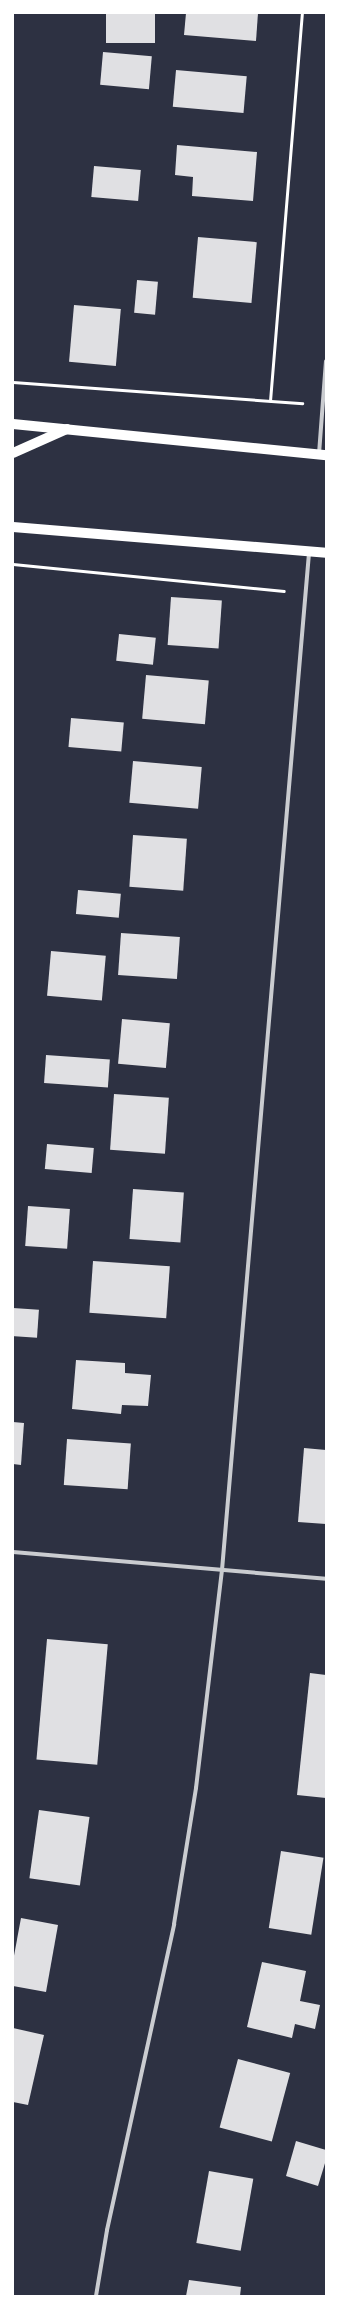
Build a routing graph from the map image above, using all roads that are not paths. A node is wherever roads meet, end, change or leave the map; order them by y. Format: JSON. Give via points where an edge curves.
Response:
{"nodes":[{"id":1,"x":326,"y":361,"type":"edge"},
{"id":2,"x":13,"y":424,"type":"edge"},
{"id":3,"x":67,"y":429,"type":"junction"},
{"id":4,"x":13,"y":453,"type":"edge"},
{"id":5,"x":322,"y":455,"type":"edge"},
{"id":6,"x":13,"y":527,"type":"edge"},
{"id":7,"x":309,"y":553,"type":"junction"},
{"id":8,"x":326,"y":554,"type":"edge"},
{"id":9,"x":13,"y":1552,"type":"edge"},
{"id":10,"x":222,"y":1570,"type":"junction"},
{"id":11,"x":326,"y":1579,"type":"edge"},
{"id":12,"x":96,"y":2296,"type":"edge"}],
"edges":[{"from":1,"to":5,"type":"street","via":[[322,404]]},
{"from":2,"to":3,"type":"main road"},
{"from":3,"to":4,"type":"main road"},
{"from":3,"to":5,"type":"main road"},
{"from":6,"to":7,"type":"main road"},
{"from":7,"to":8,"type":"main road"},
{"from":7,"to":10,"type":"street"},
{"from":9,"to":10,"type":"street"},
{"from":10,"to":11,"type":"street"},
{"from":10,"to":12,"type":"street","via":[[196,1788],[174,1924],[107,2230]]}]}
